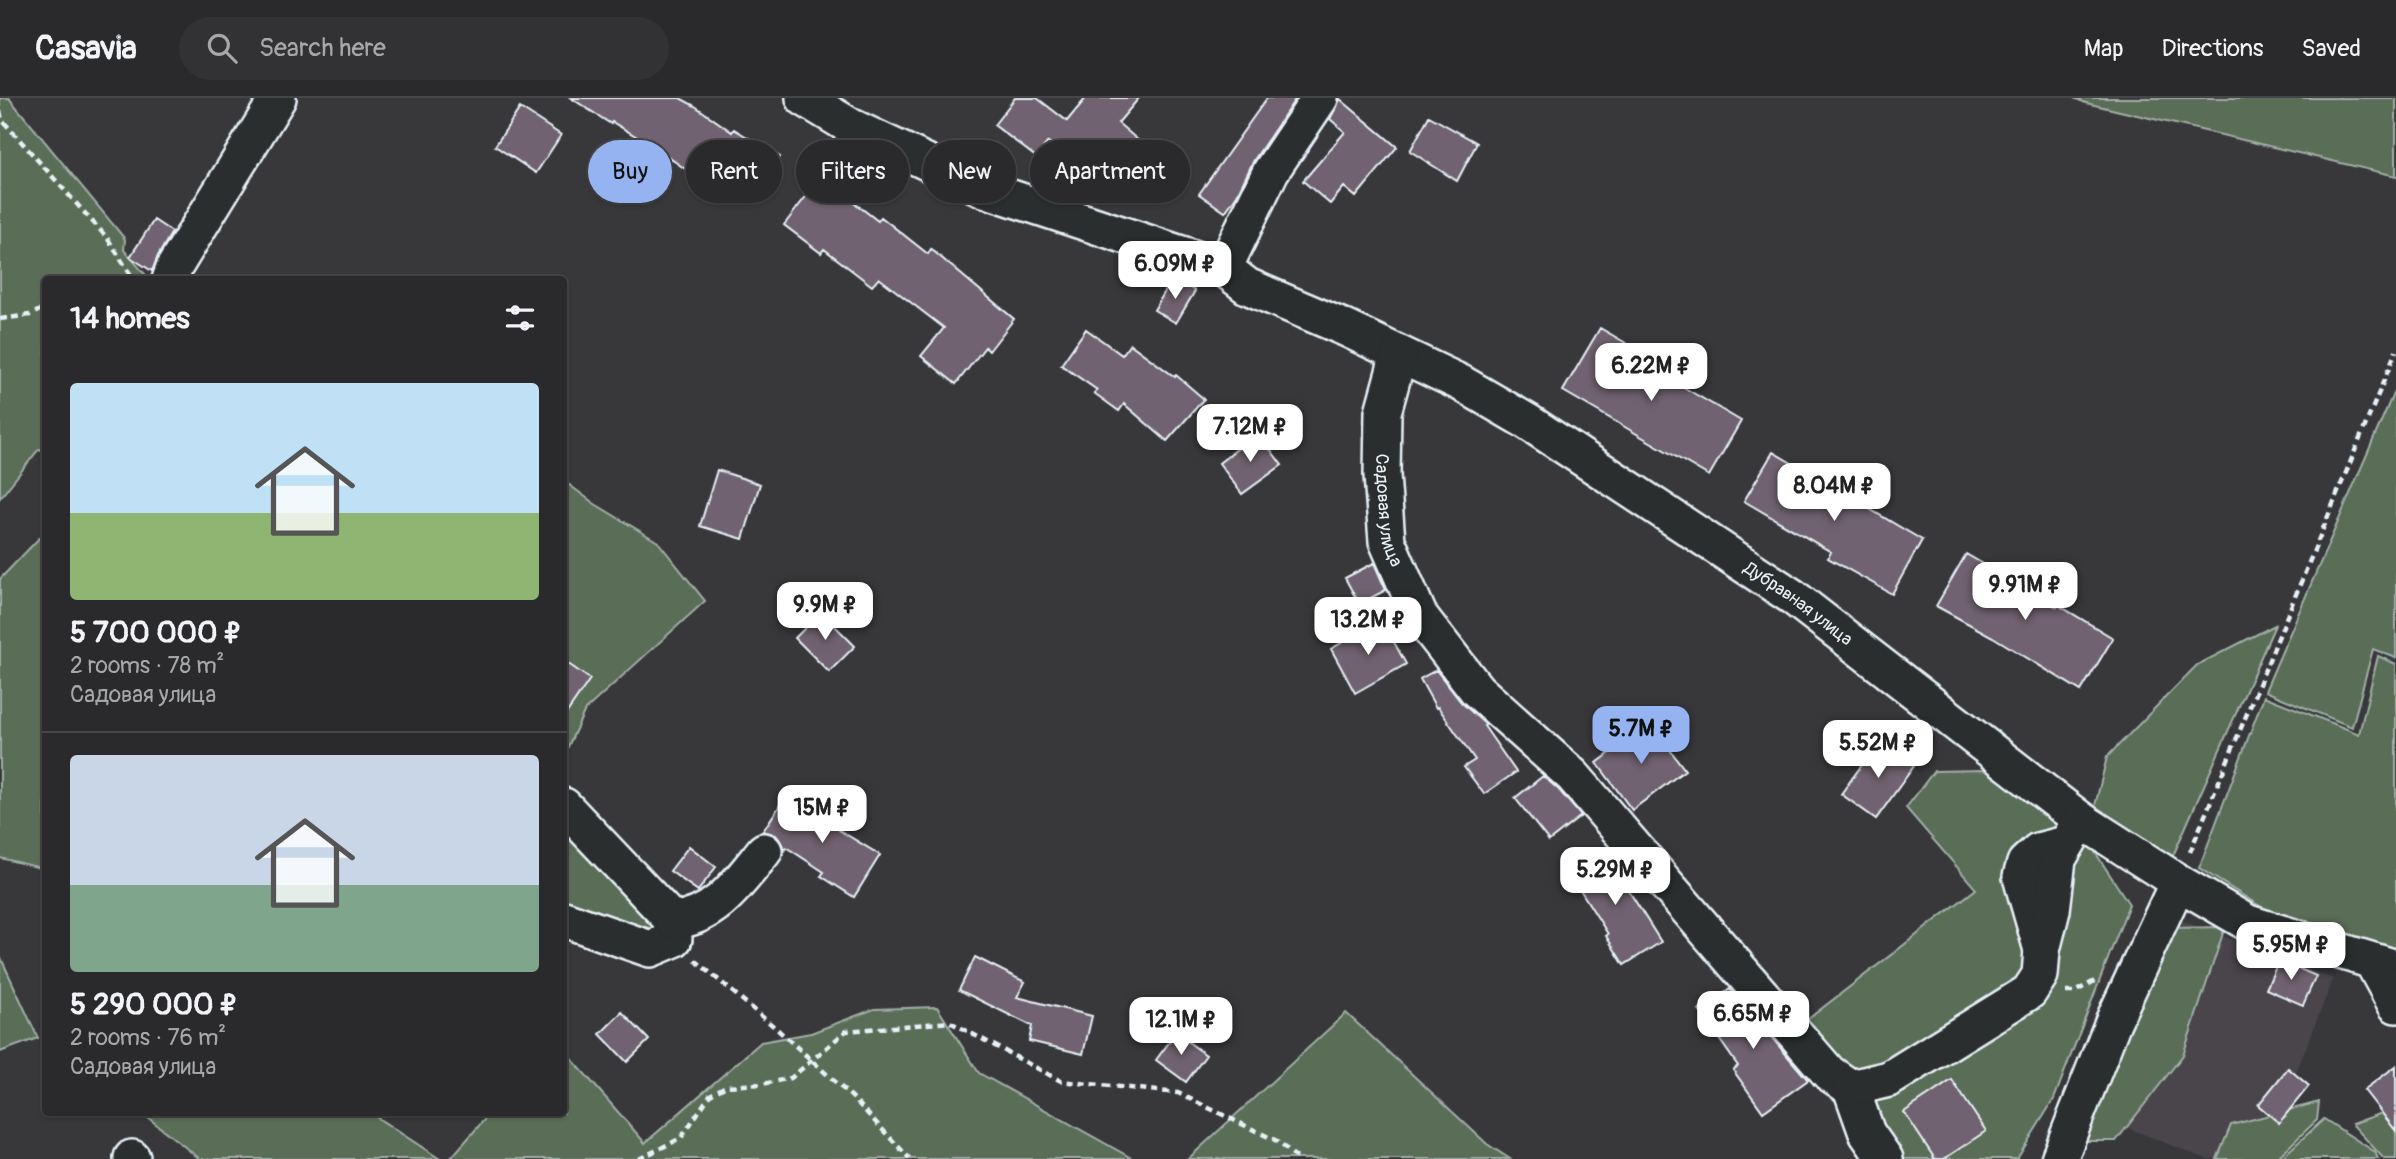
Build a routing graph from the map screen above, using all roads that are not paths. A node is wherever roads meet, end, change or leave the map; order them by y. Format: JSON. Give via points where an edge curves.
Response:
{"nodes":[{"id":1,"x":278,"y":98,"type":"edge"},
{"id":2,"x":804,"y":98,"type":"edge"},
{"id":3,"x":1320,"y":98,"type":"edge"},
{"id":4,"x":1224,"y":268,"type":"junction"},
{"id":5,"x":171,"y":276,"type":"edge"},
{"id":6,"x":1399,"y":354,"type":"junction"},
{"id":7,"x":567,"y":809,"type":"edge"},
{"id":8,"x":2073,"y":832,"type":"junction"},
{"id":9,"x":764,"y":851,"type":"dead end"},
{"id":10,"x":2178,"y":882,"type":"junction"},
{"id":11,"x":567,"y":920,"type":"edge"},
{"id":12,"x":673,"y":930,"type":"junction"},
{"id":13,"x":2384,"y":964,"type":"edge"},
{"id":14,"x":2396,"y":1004,"type":"edge"},
{"id":15,"x":1851,"y":1088,"type":"junction"},
{"id":16,"x":1885,"y":1159,"type":"edge"},
{"id":17,"x":2059,"y":1159,"type":"edge"}],
"edges":[{"from":1,"to":5,"type":"street"},
{"from":2,"to":4,"type":"street","name":"Дубравная улица","via":[[850,126],[984,189]]},
{"from":3,"to":4,"type":"street","via":[[1271,171]]},
{"from":4,"to":6,"type":"street","name":"Дубравная улица","via":[[1247,286]]},
{"from":6,"to":8,"type":"street","name":"Дубравная улица","via":[[1528,422],[1793,597]]},
{"from":6,"to":15,"type":"street","name":"Садовая улица","via":[[1383,412],[1387,541],[1419,615],[1477,690],[1573,776],[1829,1073]]},
{"from":7,"to":12,"type":"street"},
{"from":8,"to":10,"type":"street","name":"Дубравная улица"},
{"from":8,"to":15,"type":"street","via":[[2058,859],[2040,975],[2029,992],[1889,1079]]},
{"from":9,"to":12,"type":"street","via":[[726,898]]},
{"from":10,"to":13,"type":"street","name":"Дубравная улица","via":[[2248,923]]},
{"from":10,"to":17,"type":"street","via":[[2113,1022]]},
{"from":11,"to":12,"type":"street","via":[[650,949]]},
{"from":13,"to":14,"type":"street"},
{"from":15,"to":16,"type":"street","via":[[1867,1133]]}]}
